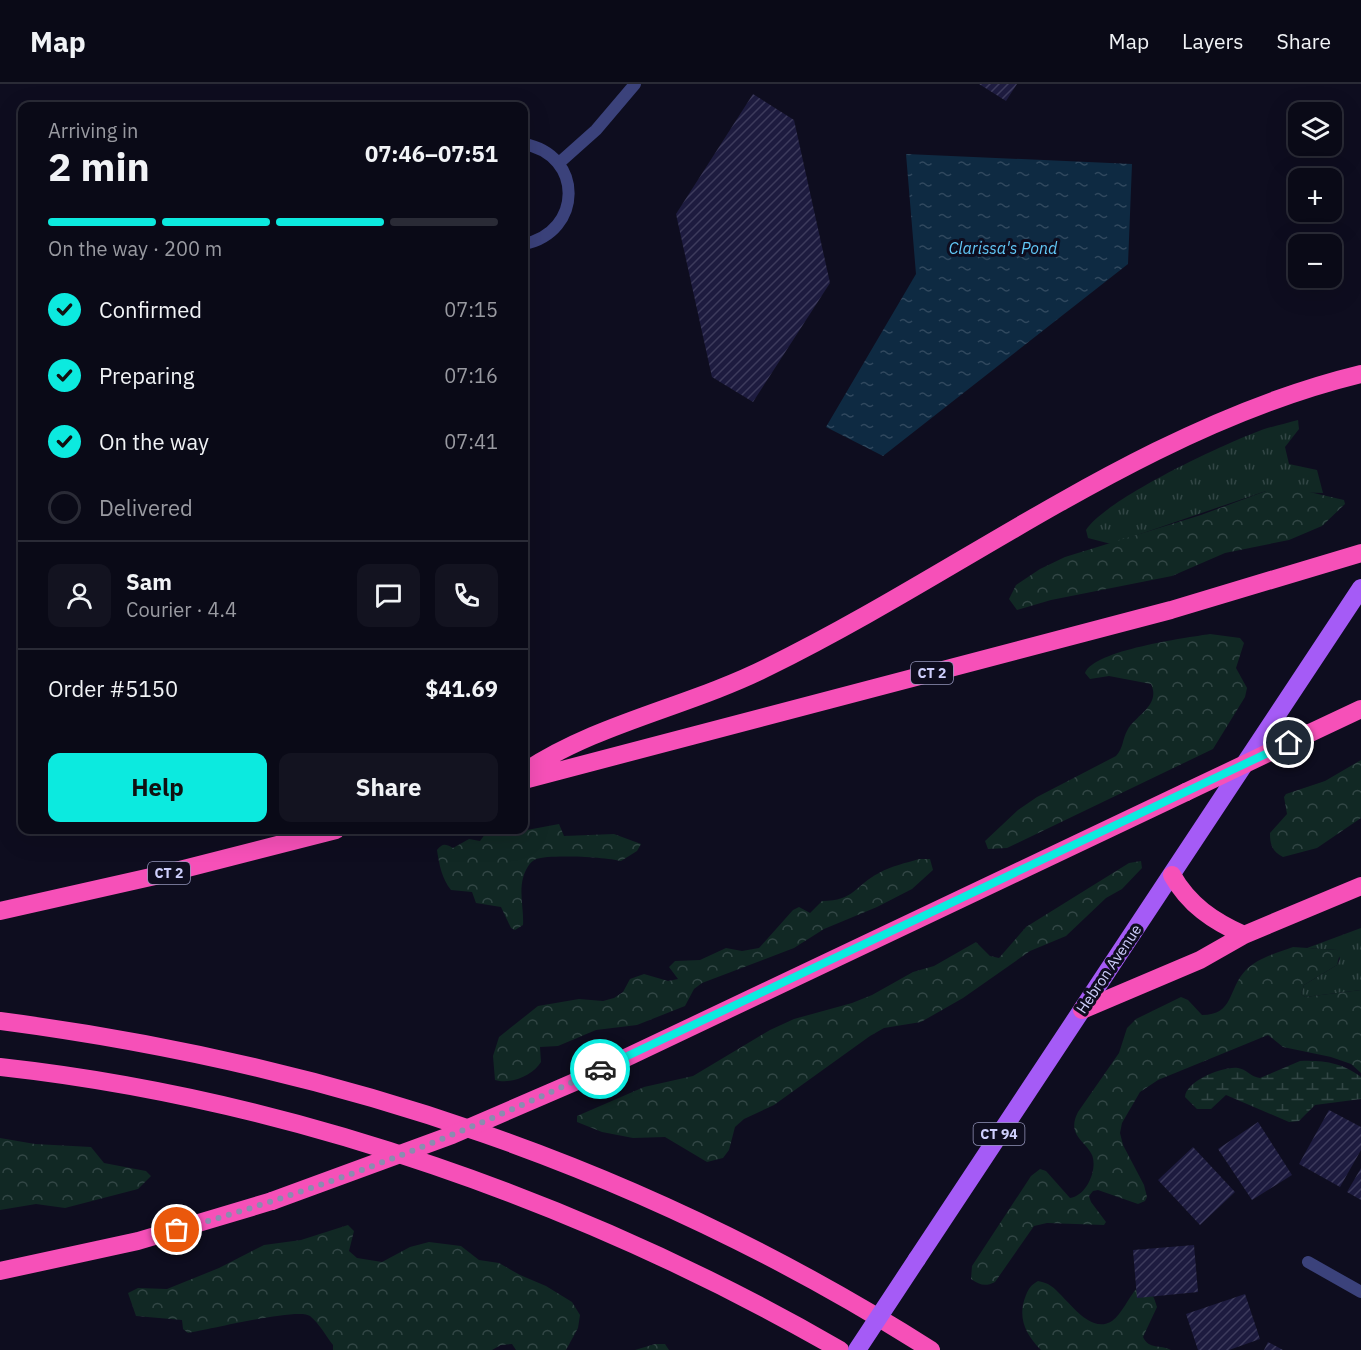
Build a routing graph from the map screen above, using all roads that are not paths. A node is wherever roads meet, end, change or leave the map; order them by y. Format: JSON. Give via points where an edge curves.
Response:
{"nodes":[{"id":1,"x":635,"y":84,"type":"edge"},
{"id":2,"x":528,"y":146,"type":"edge"},
{"id":3,"x":559,"y":163,"type":"junction"},
{"id":4,"x":528,"y":243,"type":"edge"},
{"id":5,"x":1361,"y":374,"type":"edge"},
{"id":6,"x":1361,"y":553,"type":"edge"},
{"id":7,"x":1361,"y":588,"type":"edge"},
{"id":8,"x":1361,"y":709,"type":"edge"},
{"id":9,"x":528,"y":770,"type":"edge"},
{"id":10,"x":528,"y":779,"type":"edge"},
{"id":11,"x":320,"y":834,"type":"edge"},
{"id":12,"x":1172,"y":875,"type":"junction"},
{"id":13,"x":1361,"y":886,"type":"edge"},
{"id":14,"x":0,"y":911,"type":"edge"},
{"id":15,"x":1245,"y":935,"type":"junction"},
{"id":16,"x":1082,"y":1010,"type":"junction"},
{"id":17,"x":0,"y":1021,"type":"edge"},
{"id":18,"x":0,"y":1067,"type":"edge"},
{"id":19,"x":1308,"y":1262,"type":"dead end"},
{"id":20,"x":0,"y":1271,"type":"edge"},
{"id":21,"x":1361,"y":1292,"type":"edge"},
{"id":22,"x":840,"y":1350,"type":"edge"},
{"id":23,"x":857,"y":1350,"type":"edge"},
{"id":24,"x":931,"y":1350,"type":"edge"}],
"edges":[{"from":1,"to":3,"type":"street","via":[[596,130]]},
{"from":2,"to":3,"type":"street","via":[[548,153]]},
{"from":3,"to":4,"type":"street","via":[[568,186],[566,212],[549,234]]},
{"from":5,"to":9,"type":"highway","via":[[1280,398],[1188,437],[768,667],[694,700],[571,744]]},
{"from":6,"to":10,"type":"highway","number":"CT 2","via":[[1171,610]]},
{"from":7,"to":12,"type":"main road","name":"Hebron Avenue","number":"CT 94"},
{"from":8,"to":20,"type":"highway","bridge":true,"via":[[577,1081],[452,1135],[272,1202],[147,1238]]},
{"from":11,"to":14,"type":"highway","number":"CT 2"},
{"from":12,"to":15,"type":"highway","via":[[1196,907],[1221,925]]},
{"from":12,"to":16,"type":"main road","name":"Hebron Avenue","number":"CT 94"},
{"from":13,"to":15,"type":"highway"},
{"from":15,"to":16,"type":"highway","via":[[1200,960]]},
{"from":16,"to":23,"type":"main road","name":"Hebron Avenue","number":"CT 94","bridge":true},
{"from":17,"to":24,"type":"highway","via":[[151,1045],[255,1067],[359,1092],[515,1143],[591,1173],[730,1238],[857,1305]]},
{"from":18,"to":22,"type":"highway","via":[[176,1096],[315,1130],[417,1161],[628,1242],[756,1303]]},
{"from":19,"to":21,"type":"street"}]}
